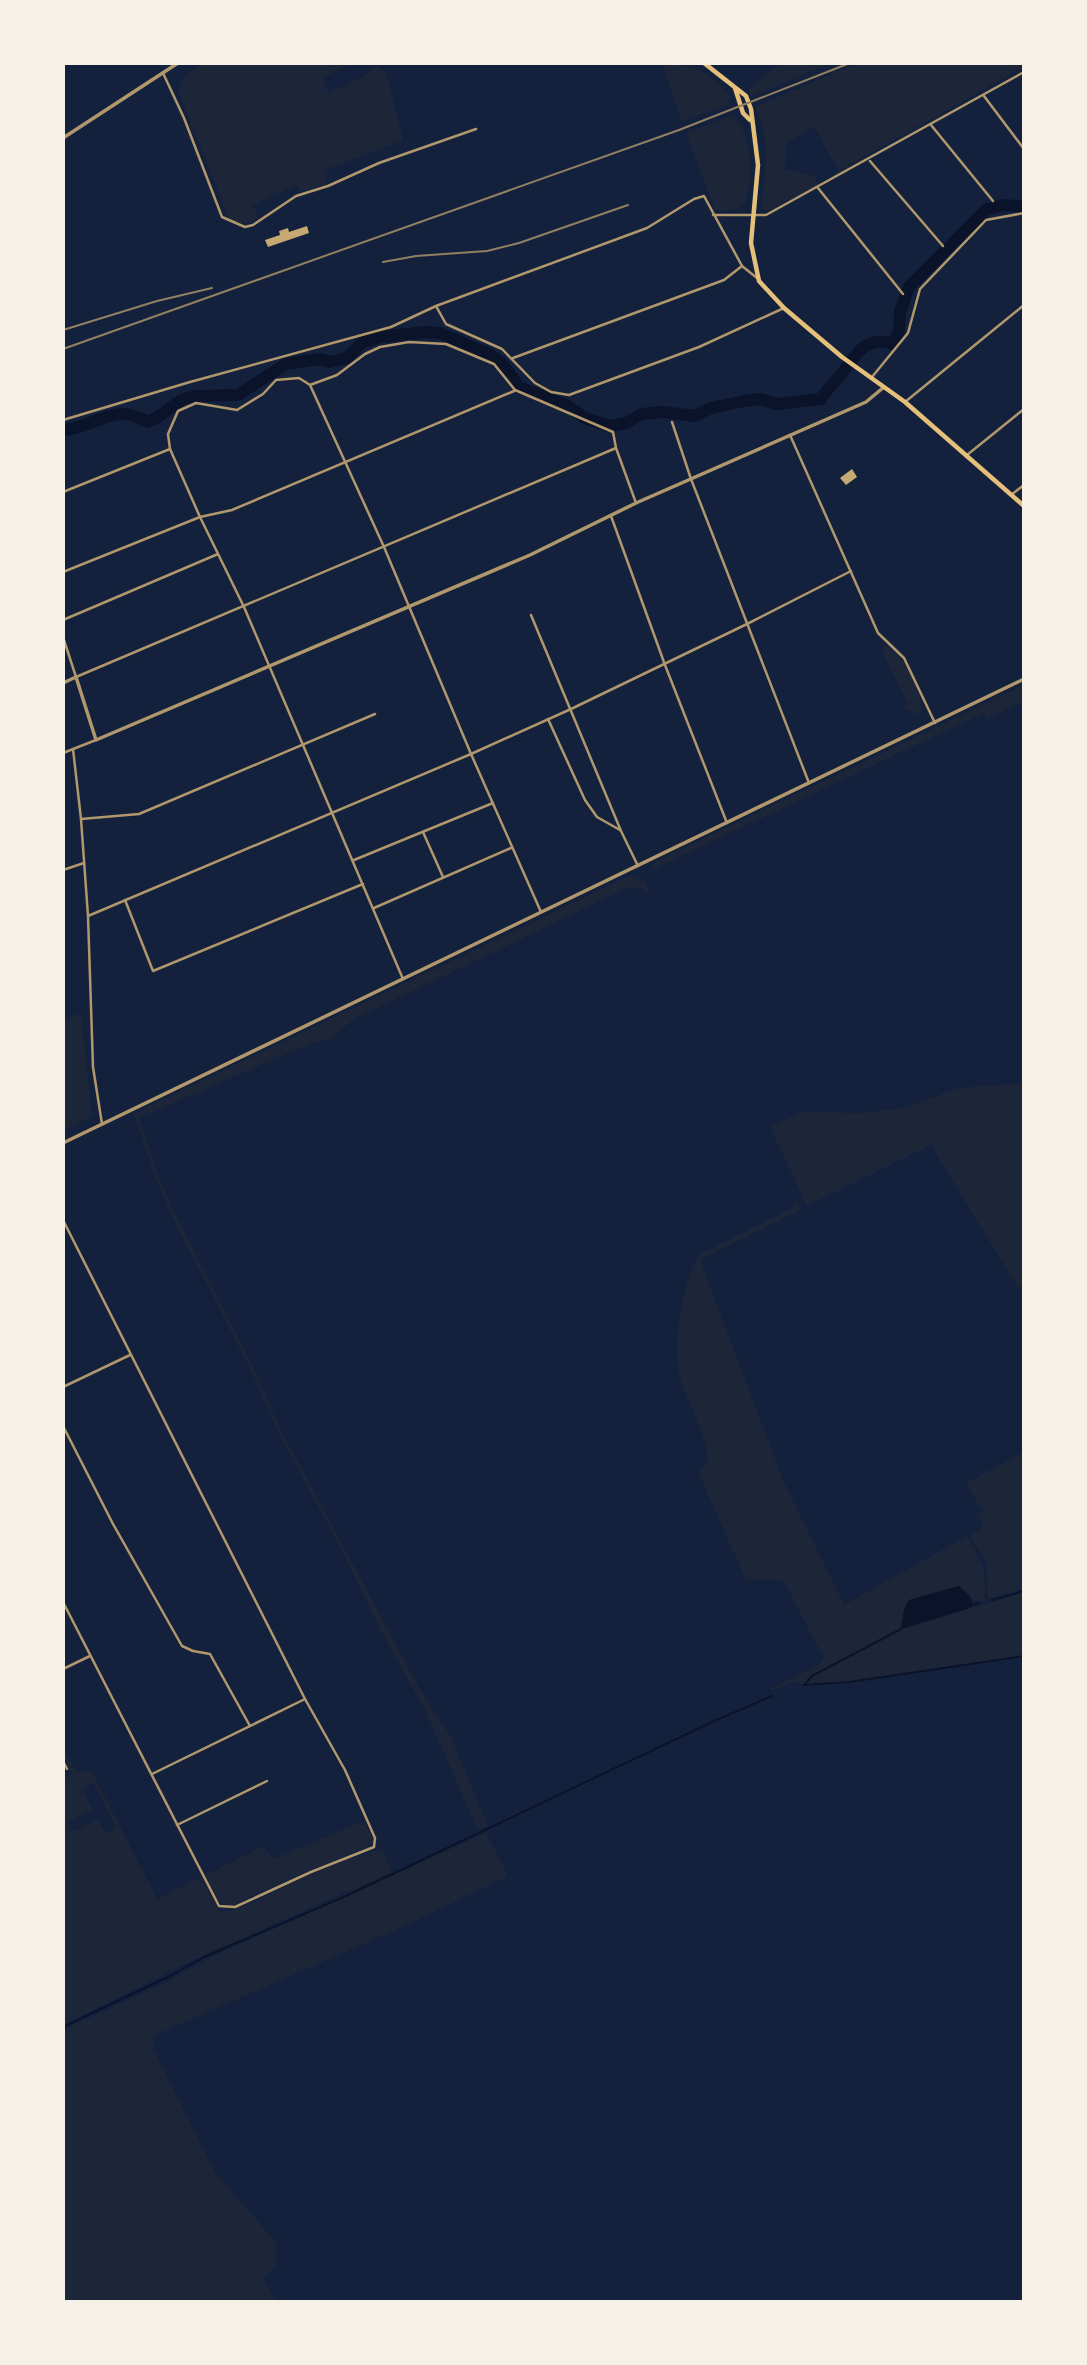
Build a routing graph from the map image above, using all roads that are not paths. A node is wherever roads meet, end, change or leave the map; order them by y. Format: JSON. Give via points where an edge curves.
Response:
{"nodes":[{"id":1,"x":178,"y":63,"type":"edge"},
{"id":2,"x":704,"y":63,"type":"edge"},
{"id":3,"x":1024,"y":72,"type":"edge"},
{"id":4,"x":163,"y":73,"type":"junction"},
{"id":5,"x":735,"y":87,"type":"junction"},
{"id":6,"x":984,"y":95,"type":"junction"},
{"id":7,"x":752,"y":122,"type":"junction"},
{"id":8,"x":931,"y":125,"type":"junction"},
{"id":9,"x":476,"y":129,"type":"dead end"},
{"id":10,"x":63,"y":138,"type":"edge"},
{"id":11,"x":1024,"y":149,"type":"edge"},
{"id":12,"x":869,"y":159,"type":"junction"},
{"id":13,"x":818,"y":188,"type":"junction"},
{"id":14,"x":993,"y":201,"type":"dead end"},
{"id":15,"x":1024,"y":214,"type":"edge"},
{"id":16,"x":713,"y":215,"type":"junction"},
{"id":17,"x":752,"y":215,"type":"junction"},
{"id":18,"x":943,"y":246,"type":"dead end"},
{"id":19,"x":742,"y":266,"type":"junction"},
{"id":20,"x":759,"y":281,"type":"junction"},
{"id":21,"x":903,"y":294,"type":"dead end"},
{"id":22,"x":1024,"y":305,"type":"edge"},
{"id":23,"x":436,"y":306,"type":"junction"},
{"id":24,"x":784,"y":308,"type":"junction"},
{"id":25,"x":513,"y":358,"type":"junction"},
{"id":26,"x":872,"y":377,"type":"junction"},
{"id":27,"x":310,"y":385,"type":"junction"},
{"id":28,"x":884,"y":387,"type":"junction"},
{"id":29,"x":515,"y":390,"type":"junction"},
{"id":30,"x":905,"y":401,"type":"junction"},
{"id":31,"x":1024,"y":409,"type":"edge"},
{"id":32,"x":63,"y":420,"type":"edge"},
{"id":33,"x":671,"y":422,"type":"dead end"},
{"id":34,"x":790,"y":435,"type":"junction"},
{"id":35,"x":616,"y":448,"type":"junction"},
{"id":36,"x":170,"y":449,"type":"junction"},
{"id":37,"x":967,"y":455,"type":"junction"},
{"id":38,"x":344,"y":462,"type":"junction"},
{"id":39,"x":691,"y":479,"type":"junction"},
{"id":40,"x":1024,"y":485,"type":"edge"},
{"id":41,"x":63,"y":492,"type":"edge"},
{"id":42,"x":1011,"y":495,"type":"junction"},
{"id":43,"x":636,"y":503,"type":"junction"},
{"id":44,"x":1024,"y":506,"type":"edge"},
{"id":45,"x":611,"y":516,"type":"junction"},
{"id":46,"x":200,"y":517,"type":"junction"},
{"id":47,"x":384,"y":547,"type":"junction"},
{"id":48,"x":219,"y":554,"type":"junction"},
{"id":49,"x":851,"y":571,"type":"junction"},
{"id":50,"x":63,"y":572,"type":"edge"},
{"id":51,"x":410,"y":606,"type":"junction"},
{"id":52,"x":244,"y":607,"type":"junction"},
{"id":53,"x":531,"y":615,"type":"dead end"},
{"id":54,"x":63,"y":620,"type":"edge"},
{"id":55,"x":747,"y":624,"type":"junction"},
{"id":56,"x":63,"y":637,"type":"edge"},
{"id":57,"x":664,"y":664,"type":"junction"},
{"id":58,"x":269,"y":665,"type":"junction"},
{"id":59,"x":76,"y":677,"type":"junction"},
{"id":60,"x":1024,"y":679,"type":"edge"},
{"id":61,"x":63,"y":683,"type":"edge"},
{"id":62,"x":571,"y":709,"type":"junction"},
{"id":63,"x":375,"y":714,"type":"dead end"},
{"id":64,"x":548,"y":719,"type":"junction"},
{"id":65,"x":935,"y":723,"type":"junction"},
{"id":66,"x":96,"y":740,"type":"junction"},
{"id":67,"x":301,"y":744,"type":"junction"},
{"id":68,"x":73,"y":748,"type":"junction"},
{"id":69,"x":63,"y":753,"type":"edge"},
{"id":70,"x":471,"y":754,"type":"junction"},
{"id":71,"x":809,"y":783,"type":"junction"},
{"id":72,"x":493,"y":803,"type":"junction"},
{"id":73,"x":331,"y":812,"type":"junction"},
{"id":74,"x":81,"y":819,"type":"junction"},
{"id":75,"x":727,"y":823,"type":"junction"},
{"id":76,"x":621,"y":831,"type":"junction"},
{"id":77,"x":423,"y":832,"type":"junction"},
{"id":78,"x":511,"y":848,"type":"junction"},
{"id":79,"x":353,"y":860,"type":"junction"},
{"id":80,"x":84,"y":863,"type":"junction"},
{"id":81,"x":638,"y":866,"type":"junction"},
{"id":82,"x":63,"y":870,"type":"edge"},
{"id":83,"x":443,"y":878,"type":"junction"},
{"id":84,"x":363,"y":884,"type":"junction"},
{"id":85,"x":125,"y":900,"type":"junction"},
{"id":86,"x":374,"y":908,"type":"junction"},
{"id":87,"x":541,"y":912,"type":"junction"},
{"id":88,"x":88,"y":916,"type":"junction"},
{"id":89,"x":403,"y":979,"type":"junction"},
{"id":90,"x":102,"y":1124,"type":"junction"},
{"id":91,"x":63,"y":1143,"type":"edge"},
{"id":92,"x":63,"y":1220,"type":"edge"},
{"id":93,"x":130,"y":1355,"type":"junction"},
{"id":94,"x":63,"y":1387,"type":"edge"},
{"id":95,"x":63,"y":1426,"type":"edge"},
{"id":96,"x":63,"y":1602,"type":"edge"},
{"id":97,"x":90,"y":1656,"type":"junction"},
{"id":98,"x":63,"y":1669,"type":"edge"},
{"id":99,"x":305,"y":1699,"type":"junction"},
{"id":100,"x":250,"y":1726,"type":"junction"},
{"id":101,"x":63,"y":1761,"type":"edge"},
{"id":102,"x":67,"y":1769,"type":"dead end"},
{"id":103,"x":152,"y":1774,"type":"junction"},
{"id":104,"x":267,"y":1781,"type":"dead end"},
{"id":105,"x":177,"y":1825,"type":"junction"}],
"edges":[{"from":1,"to":4,"type":"street"},
{"from":2,"to":5,"type":"main road"},
{"from":3,"to":6,"type":"street"},
{"from":4,"to":9,"type":"street","via":[[222,217],[245,227],[293,198]]},
{"from":4,"to":10,"type":"street"},
{"from":5,"to":7,"type":"main road","via":[[743,113]]},
{"from":5,"to":7,"type":"main road","via":[[746,96]]},
{"from":6,"to":8,"type":"street"},
{"from":6,"to":11,"type":"street"},
{"from":7,"to":17,"type":"main road","via":[[758,165]]},
{"from":8,"to":12,"type":"street"},
{"from":8,"to":14,"type":"street"},
{"from":12,"to":13,"type":"street"},
{"from":12,"to":18,"type":"street"},
{"from":13,"to":17,"type":"street","via":[[766,215]]},
{"from":13,"to":21,"type":"street"},
{"from":15,"to":26,"type":"street","via":[[986,220],[920,289],[908,333]]},
{"from":16,"to":17,"type":"street"},
{"from":16,"to":19,"type":"street"},
{"from":16,"to":23,"type":"street","via":[[704,195],[647,228]]},
{"from":17,"to":20,"type":"main road","via":[[751,243]]},
{"from":19,"to":20,"type":"street"},
{"from":19,"to":25,"type":"street","via":[[724,280]]},
{"from":20,"to":24,"type":"main road"},
{"from":22,"to":30,"type":"street"},
{"from":23,"to":25,"type":"street","via":[[446,324]]},
{"from":23,"to":32,"type":"street","via":[[391,327]]},
{"from":24,"to":25,"type":"street","via":[[699,347],[569,395],[535,383]]},
{"from":24,"to":26,"type":"main road"},
{"from":26,"to":28,"type":"main road"},
{"from":27,"to":29,"type":"street","via":[[337,375],[380,347],[410,342],[446,344],[494,364]]},
{"from":27,"to":36,"type":"street","via":[[299,378],[276,380],[237,410],[197,403],[178,411],[168,434]]},
{"from":27,"to":38,"type":"street"},
{"from":28,"to":30,"type":"main road"},
{"from":28,"to":34,"type":"street","via":[[866,402]]},
{"from":29,"to":35,"type":"street","via":[[613,432]]},
{"from":29,"to":38,"type":"street"},
{"from":30,"to":37,"type":"main road"},
{"from":31,"to":37,"type":"street"},
{"from":33,"to":39,"type":"street"},
{"from":34,"to":39,"type":"street"},
{"from":34,"to":49,"type":"street"},
{"from":35,"to":43,"type":"street"},
{"from":35,"to":47,"type":"street"},
{"from":36,"to":41,"type":"street"},
{"from":36,"to":46,"type":"street"},
{"from":37,"to":42,"type":"main road"},
{"from":38,"to":46,"type":"street","via":[[232,510]]},
{"from":38,"to":47,"type":"street"},
{"from":39,"to":43,"type":"street"},
{"from":39,"to":55,"type":"street"},
{"from":40,"to":42,"type":"street"},
{"from":42,"to":44,"type":"main road"},
{"from":43,"to":45,"type":"street"},
{"from":45,"to":51,"type":"street"},
{"from":45,"to":57,"type":"street"},
{"from":46,"to":48,"type":"street"},
{"from":46,"to":50,"type":"street"},
{"from":47,"to":51,"type":"street"},
{"from":47,"to":52,"type":"street"},
{"from":48,"to":52,"type":"street"},
{"from":48,"to":54,"type":"street"},
{"from":49,"to":55,"type":"street"},
{"from":49,"to":65,"type":"street","via":[[878,633],[904,658]]},
{"from":51,"to":58,"type":"street"},
{"from":51,"to":70,"type":"street"},
{"from":52,"to":58,"type":"street"},
{"from":52,"to":59,"type":"street"},
{"from":53,"to":62,"type":"street"},
{"from":55,"to":57,"type":"street"},
{"from":55,"to":71,"type":"street"},
{"from":56,"to":59,"type":"street"},
{"from":57,"to":62,"type":"street"},
{"from":57,"to":75,"type":"street"},
{"from":58,"to":66,"type":"street"},
{"from":58,"to":67,"type":"street"},
{"from":59,"to":61,"type":"street"},
{"from":59,"to":66,"type":"street"},
{"from":60,"to":65,"type":"street"},
{"from":62,"to":64,"type":"street"},
{"from":62,"to":76,"type":"street"},
{"from":63,"to":67,"type":"street"},
{"from":64,"to":70,"type":"street"},
{"from":64,"to":76,"type":"street","via":[[585,800],[597,817]]},
{"from":65,"to":71,"type":"street"},
{"from":66,"to":68,"type":"street"},
{"from":67,"to":73,"type":"street"},
{"from":67,"to":74,"type":"street","via":[[139,814]]},
{"from":68,"to":69,"type":"street"},
{"from":68,"to":74,"type":"street"},
{"from":70,"to":72,"type":"street"},
{"from":70,"to":73,"type":"street"},
{"from":71,"to":75,"type":"street"},
{"from":72,"to":77,"type":"street"},
{"from":72,"to":78,"type":"street"},
{"from":73,"to":79,"type":"street"},
{"from":73,"to":85,"type":"street"},
{"from":74,"to":80,"type":"street"},
{"from":75,"to":81,"type":"street"},
{"from":76,"to":81,"type":"street"},
{"from":77,"to":79,"type":"street"},
{"from":77,"to":83,"type":"street"},
{"from":78,"to":83,"type":"street"},
{"from":78,"to":87,"type":"street"},
{"from":79,"to":84,"type":"street"},
{"from":80,"to":82,"type":"street"},
{"from":80,"to":88,"type":"street"},
{"from":81,"to":87,"type":"street"},
{"from":83,"to":86,"type":"street"},
{"from":84,"to":85,"type":"street","via":[[153,971]]},
{"from":84,"to":86,"type":"street"},
{"from":85,"to":88,"type":"street"},
{"from":86,"to":89,"type":"street"},
{"from":87,"to":89,"type":"street"},
{"from":88,"to":90,"type":"street","via":[[93,1067]]},
{"from":89,"to":90,"type":"street"},
{"from":90,"to":91,"type":"street"},
{"from":92,"to":93,"type":"street"},
{"from":93,"to":94,"type":"street"},
{"from":93,"to":99,"type":"street"},
{"from":95,"to":100,"type":"street","via":[[182,1646],[210,1654]]},
{"from":96,"to":97,"type":"street"},
{"from":97,"to":98,"type":"street"},
{"from":97,"to":103,"type":"street"},
{"from":99,"to":100,"type":"street"},
{"from":99,"to":105,"type":"street","via":[[345,1770],[375,1838],[374,1847],[235,1907],[219,1906]]},
{"from":100,"to":103,"type":"street"},
{"from":101,"to":102,"type":"street"},
{"from":103,"to":105,"type":"street"},
{"from":104,"to":105,"type":"street"}]}
